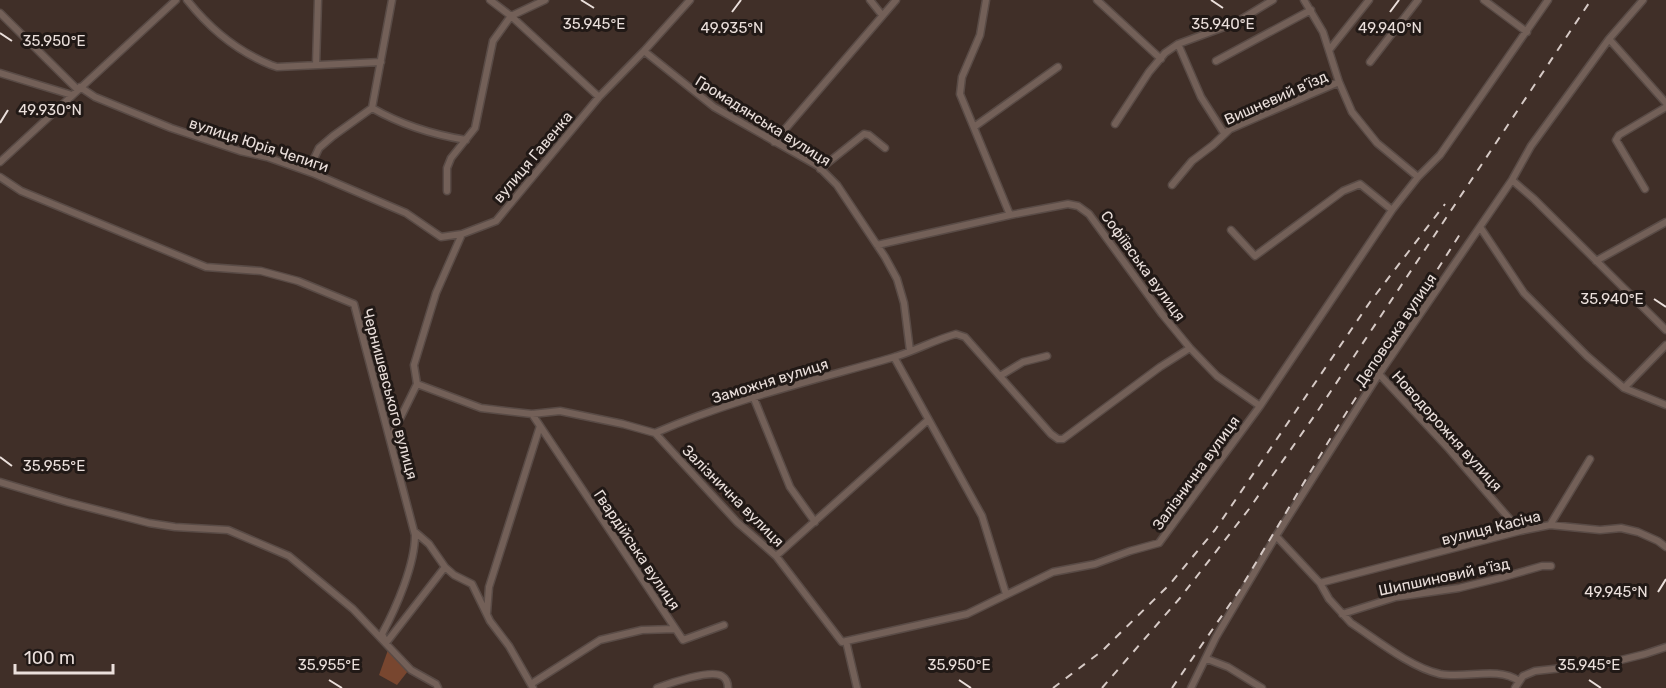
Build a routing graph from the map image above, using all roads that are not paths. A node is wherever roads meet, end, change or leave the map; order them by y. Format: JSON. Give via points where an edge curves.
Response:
{"nodes":[{"id":1,"x":176,"y":0,"type":"edge"},
{"id":2,"x":187,"y":0,"type":"edge"},
{"id":3,"x":318,"y":0,"type":"edge"},
{"id":4,"x":392,"y":0,"type":"edge"},
{"id":5,"x":490,"y":0,"type":"edge"},
{"id":6,"x":544,"y":0,"type":"edge"},
{"id":7,"x":690,"y":0,"type":"edge"},
{"id":8,"x":870,"y":0,"type":"edge"},
{"id":9,"x":896,"y":0,"type":"edge"},
{"id":10,"x":986,"y":0,"type":"edge"},
{"id":11,"x":1097,"y":0,"type":"edge"},
{"id":12,"x":1273,"y":0,"type":"edge"},
{"id":13,"x":1304,"y":0,"type":"edge"},
{"id":14,"x":1369,"y":0,"type":"edge"},
{"id":15,"x":1418,"y":0,"type":"edge"},
{"id":16,"x":1484,"y":0,"type":"edge"},
{"id":17,"x":1548,"y":0,"type":"edge"},
{"id":18,"x":1643,"y":0,"type":"edge"},
{"id":19,"x":1311,"y":10,"type":"junction"},
{"id":20,"x":0,"y":12,"type":"edge"},
{"id":21,"x":882,"y":15,"type":"junction"},
{"id":22,"x":511,"y":16,"type":"junction"},
{"id":23,"x":1527,"y":32,"type":"junction"},
{"id":24,"x":1608,"y":39,"type":"junction"},
{"id":25,"x":1178,"y":44,"type":"junction"},
{"id":26,"x":1330,"y":49,"type":"junction"},
{"id":27,"x":644,"y":51,"type":"junction"},
{"id":28,"x":1161,"y":59,"type":"junction"},
{"id":29,"x":1216,"y":61,"type":"dead end"},
{"id":30,"x":381,"y":62,"type":"junction"},
{"id":31,"x":1370,"y":62,"type":"dead end"},
{"id":32,"x":316,"y":64,"type":"junction"},
{"id":33,"x":1058,"y":67,"type":"dead end"},
{"id":34,"x":0,"y":73,"type":"edge"},
{"id":35,"x":1339,"y":82,"type":"junction"},
{"id":36,"x":77,"y":91,"type":"junction"},
{"id":37,"x":599,"y":97,"type":"junction"},
{"id":38,"x":1666,"y":103,"type":"edge"},
{"id":39,"x":372,"y":108,"type":"junction"},
{"id":40,"x":1666,"y":108,"type":"edge"},
{"id":41,"x":1115,"y":124,"type":"dead end"},
{"id":42,"x":974,"y":127,"type":"junction"},
{"id":43,"x":1224,"y":133,"type":"junction"},
{"id":44,"x":466,"y":140,"type":"junction"},
{"id":45,"x":774,"y":142,"type":"junction"},
{"id":46,"x":885,"y":148,"type":"dead end"},
{"id":47,"x":0,"y":162,"type":"edge"},
{"id":48,"x":820,"y":168,"type":"junction"},
{"id":49,"x":315,"y":174,"type":"junction"},
{"id":50,"x":0,"y":177,"type":"edge"},
{"id":51,"x":1418,"y":177,"type":"junction"},
{"id":52,"x":1512,"y":180,"type":"junction"},
{"id":53,"x":1172,"y":185,"type":"dead end"},
{"id":54,"x":1645,"y":189,"type":"dead end"},
{"id":55,"x":447,"y":191,"type":"dead end"},
{"id":56,"x":1392,"y":210,"type":"junction"},
{"id":57,"x":1010,"y":215,"type":"junction"},
{"id":58,"x":1666,"y":222,"type":"edge"},
{"id":59,"x":1480,"y":227,"type":"junction"},
{"id":60,"x":1231,"y":230,"type":"dead end"},
{"id":61,"x":462,"y":234,"type":"junction"},
{"id":62,"x":877,"y":245,"type":"junction"},
{"id":63,"x":1596,"y":261,"type":"junction"},
{"id":64,"x":1666,"y":330,"type":"edge"},
{"id":65,"x":1666,"y":345,"type":"edge"},
{"id":66,"x":1190,"y":348,"type":"junction"},
{"id":67,"x":910,"y":351,"type":"junction"},
{"id":68,"x":1047,"y":356,"type":"dead end"},
{"id":69,"x":894,"y":357,"type":"junction"},
{"id":70,"x":1379,"y":374,"type":"junction"},
{"id":71,"x":1000,"y":376,"type":"junction"},
{"id":72,"x":417,"y":384,"type":"junction"},
{"id":73,"x":1624,"y":388,"type":"junction"},
{"id":74,"x":753,"y":396,"type":"junction"},
{"id":75,"x":1666,"y":405,"type":"edge"},
{"id":76,"x":1260,"y":406,"type":"junction"},
{"id":77,"x":532,"y":414,"type":"junction"},
{"id":78,"x":928,"y":420,"type":"junction"},
{"id":79,"x":540,"y":426,"type":"junction"},
{"id":80,"x":654,"y":433,"type":"junction"},
{"id":81,"x":390,"y":438,"type":"junction"},
{"id":82,"x":1590,"y":459,"type":"dead end"},
{"id":83,"x":0,"y":482,"type":"edge"},
{"id":84,"x":815,"y":522,"type":"junction"},
{"id":85,"x":1550,"y":525,"type":"junction"},
{"id":86,"x":414,"y":531,"type":"junction"},
{"id":87,"x":1520,"y":531,"type":"junction"},
{"id":88,"x":1276,"y":536,"type":"junction"},
{"id":89,"x":1666,"y":547,"type":"edge"},
{"id":90,"x":776,"y":556,"type":"junction"},
{"id":91,"x":1551,"y":566,"type":"dead end"},
{"id":92,"x":445,"y":567,"type":"junction"},
{"id":93,"x":1320,"y":583,"type":"junction"},
{"id":94,"x":1006,"y":594,"type":"junction"},
{"id":95,"x":487,"y":613,"type":"junction"},
{"id":96,"x":1342,"y":614,"type":"junction"},
{"id":97,"x":724,"y":625,"type":"dead end"},
{"id":98,"x":675,"y":629,"type":"junction"},
{"id":99,"x":846,"y":641,"type":"junction"},
{"id":100,"x":386,"y":643,"type":"junction"},
{"id":101,"x":1666,"y":647,"type":"edge"},
{"id":102,"x":1207,"y":659,"type":"junction"},
{"id":103,"x":1519,"y":681,"type":"junction"},
{"id":104,"x":532,"y":686,"type":"edge"},
{"id":105,"x":438,"y":688,"type":"edge"},
{"id":106,"x":657,"y":688,"type":"edge"},
{"id":107,"x":728,"y":688,"type":"edge"},
{"id":108,"x":857,"y":688,"type":"edge"},
{"id":109,"x":1191,"y":688,"type":"edge"},
{"id":110,"x":1262,"y":688,"type":"edge"},
{"id":111,"x":1515,"y":688,"type":"edge"}],
"edges":[{"from":1,"to":36,"type":"street"},
{"from":2,"to":32,"type":"street","via":[[218,35],[260,60],[277,67]]},
{"from":3,"to":32,"type":"street"},
{"from":4,"to":30,"type":"street"},
{"from":5,"to":22,"type":"street"},
{"from":6,"to":22,"type":"street"},
{"from":7,"to":27,"type":"street","name":"вулиця Гавенка"},
{"from":8,"to":21,"type":"street"},
{"from":9,"to":21,"type":"street"},
{"from":10,"to":42,"type":"street","via":[[980,35],[961,82],[960,94]]},
{"from":11,"to":28,"type":"street"},
{"from":12,"to":25,"type":"street","via":[[1235,23]]},
{"from":13,"to":19,"type":"street"},
{"from":14,"to":26,"type":"street"},
{"from":15,"to":31,"type":"street"},
{"from":16,"to":23,"type":"street"},
{"from":17,"to":23,"type":"street","name":"Залізнична вулиця"},
{"from":18,"to":24,"type":"street","name":"Деповська вулиця"},
{"from":19,"to":26,"type":"street"},
{"from":19,"to":29,"type":"street"},
{"from":20,"to":36,"type":"street"},
{"from":21,"to":45,"type":"street"},
{"from":22,"to":37,"type":"street"},
{"from":22,"to":44,"type":"street","via":[[493,41],[475,128]]},
{"from":23,"to":51,"type":"street","name":"Залізнична вулиця","via":[[1440,155]]},
{"from":24,"to":38,"type":"street"},
{"from":24,"to":52,"type":"street","name":"Деповська вулиця","via":[[1531,146]]},
{"from":25,"to":28,"type":"street"},
{"from":25,"to":43,"type":"street","via":[[1200,97]]},
{"from":26,"to":35,"type":"street"},
{"from":27,"to":37,"type":"street","name":"вулиця Гавенка"},
{"from":27,"to":45,"type":"street","name":"Громадянська вулиця","via":[[714,107]]},
{"from":28,"to":41,"type":"street"},
{"from":30,"to":32,"type":"street"},
{"from":30,"to":39,"type":"street"},
{"from":33,"to":42,"type":"street"},
{"from":34,"to":36,"type":"street","name":"вулиця Юрія Чепиги"},
{"from":35,"to":43,"type":"street","name":"Вишневий в’їзд"},
{"from":35,"to":51,"type":"street","via":[[1360,124]]},
{"from":36,"to":47,"type":"street"},
{"from":36,"to":49,"type":"street","name":"вулиця Юрія Чепиги","via":[[171,128]]},
{"from":37,"to":61,"type":"street","name":"вулиця Гавенка","via":[[496,221]]},
{"from":39,"to":44,"type":"street","via":[[403,122]]},
{"from":39,"to":49,"type":"street","via":[[319,148],[311,165]]},
{"from":40,"to":54,"type":"street","via":[[1616,140]]},
{"from":42,"to":57,"type":"street"},
{"from":43,"to":53,"type":"street","name":"Вишневий в’їзд"},
{"from":44,"to":55,"type":"street","via":[[447,168]]},
{"from":45,"to":48,"type":"street","name":"Громадянська вулиця"},
{"from":46,"to":48,"type":"street","via":[[864,134]]},
{"from":48,"to":62,"type":"street","name":"Громадянська вулиця","via":[[837,185]]},
{"from":49,"to":61,"type":"street","name":"вулиця Юрія Чепиги","via":[[406,213],[441,237]]},
{"from":50,"to":81,"type":"street","name":"Чернишевського вулиця","via":[[21,191],[206,267],[261,271],[354,304]]},
{"from":51,"to":56,"type":"street","name":"Залізнична вулиця"},
{"from":52,"to":59,"type":"street","name":"Деповська вулиця"},
{"from":52,"to":63,"type":"street"},
{"from":56,"to":60,"type":"street","via":[[1360,184],[1343,191],[1255,256]]},
{"from":56,"to":76,"type":"street","name":"Залізнична вулиця"},
{"from":57,"to":62,"type":"street","name":"Софіївська вулиця"},
{"from":57,"to":66,"type":"street","name":"Софіївська вулиця","via":[[1068,204],[1083,208]]},
{"from":58,"to":63,"type":"street"},
{"from":59,"to":70,"type":"street","name":"Деповська вулиця"},
{"from":59,"to":73,"type":"street","via":[[1524,293]]},
{"from":61,"to":72,"type":"street","via":[[436,293],[414,365]]},
{"from":62,"to":67,"type":"street","name":"Громадянська вулиця","via":[[901,290]]},
{"from":63,"to":64,"type":"street"},
{"from":65,"to":73,"type":"street"},
{"from":66,"to":71,"type":"street","via":[[1063,439],[1051,434]]},
{"from":66,"to":76,"type":"street","name":"Софіївська вулиця","via":[[1217,376]]},
{"from":67,"to":69,"type":"street","name":"Заможня вулиця"},
{"from":67,"to":71,"type":"street","name":"Заможня вулиця","via":[[959,335]]},
{"from":68,"to":71,"type":"street"},
{"from":69,"to":74,"type":"street","name":"Заможня вулиця"},
{"from":69,"to":78,"type":"street"},
{"from":70,"to":87,"type":"street","name":"Новодорожня вулиця"},
{"from":70,"to":88,"type":"street","name":"Деповська вулиця"},
{"from":72,"to":77,"type":"street","via":[[481,408]]},
{"from":72,"to":81,"type":"street"},
{"from":73,"to":75,"type":"street"},
{"from":74,"to":80,"type":"street","name":"Заможня вулиця"},
{"from":74,"to":84,"type":"street","via":[[790,487]]},
{"from":76,"to":94,"type":"street","name":"Залізнична вулиця","via":[[1159,543],[1095,564],[1053,572]]},
{"from":77,"to":79,"type":"street","name":"Гвардійська вулиця"},
{"from":77,"to":80,"type":"street","via":[[560,411]]},
{"from":78,"to":84,"type":"street"},
{"from":78,"to":94,"type":"street","via":[[982,516]]},
{"from":79,"to":95,"type":"street","via":[[489,587]]},
{"from":79,"to":98,"type":"street","name":"Гвардійська вулиця"},
{"from":80,"to":90,"type":"street","name":"Залізнична вулиця","via":[[737,522]]},
{"from":81,"to":86,"type":"street","name":"Чернишевського вулиця"},
{"from":82,"to":85,"type":"street"},
{"from":83,"to":100,"type":"street","via":[[149,523],[228,530],[289,556],[353,609]]},
{"from":84,"to":90,"type":"street"},
{"from":85,"to":87,"type":"street","name":"вулиця Касіча"},
{"from":85,"to":89,"type":"street","name":"вулиця Касіча","via":[[1621,528]]},
{"from":86,"to":92,"type":"street"},
{"from":86,"to":100,"type":"street","name":"Чернишевського вулиця","via":[[415,546],[400,598],[382,634]]},
{"from":87,"to":93,"type":"street","name":"вулиця Касіча"},
{"from":88,"to":93,"type":"street"},
{"from":88,"to":102,"type":"street","name":"Деповська вулиця"},
{"from":90,"to":99,"type":"street","name":"Залізнична вулиця","via":[[842,642]]},
{"from":91,"to":96,"type":"street","name":"Шипшиновий в'їзд","via":[[1459,588],[1396,597]]},
{"from":92,"to":95,"type":"street","via":[[472,584]]},
{"from":92,"to":100,"type":"street"},
{"from":93,"to":96,"type":"street"},
{"from":94,"to":99,"type":"street","name":"Залізнична вулиця","via":[[968,614]]},
{"from":95,"to":104,"type":"street"},
{"from":96,"to":103,"type":"street","via":[[1429,671],[1449,675],[1508,674]]},
{"from":97,"to":98,"type":"street","via":[[683,640]]},
{"from":98,"to":104,"type":"street","name":"Гвардійська вулиця","via":[[642,630],[600,640]]},
{"from":99,"to":108,"type":"street"},
{"from":100,"to":105,"type":"street","via":[[411,670]]},
{"from":101,"to":103,"type":"street","via":[[1608,663],[1535,671]]},
{"from":102,"to":109,"type":"street","name":"Деповська вулиця"},
{"from":102,"to":110,"type":"street"},
{"from":103,"to":111,"type":"street"},
{"from":106,"to":107,"type":"street","via":[[711,674],[721,675]]}]}
